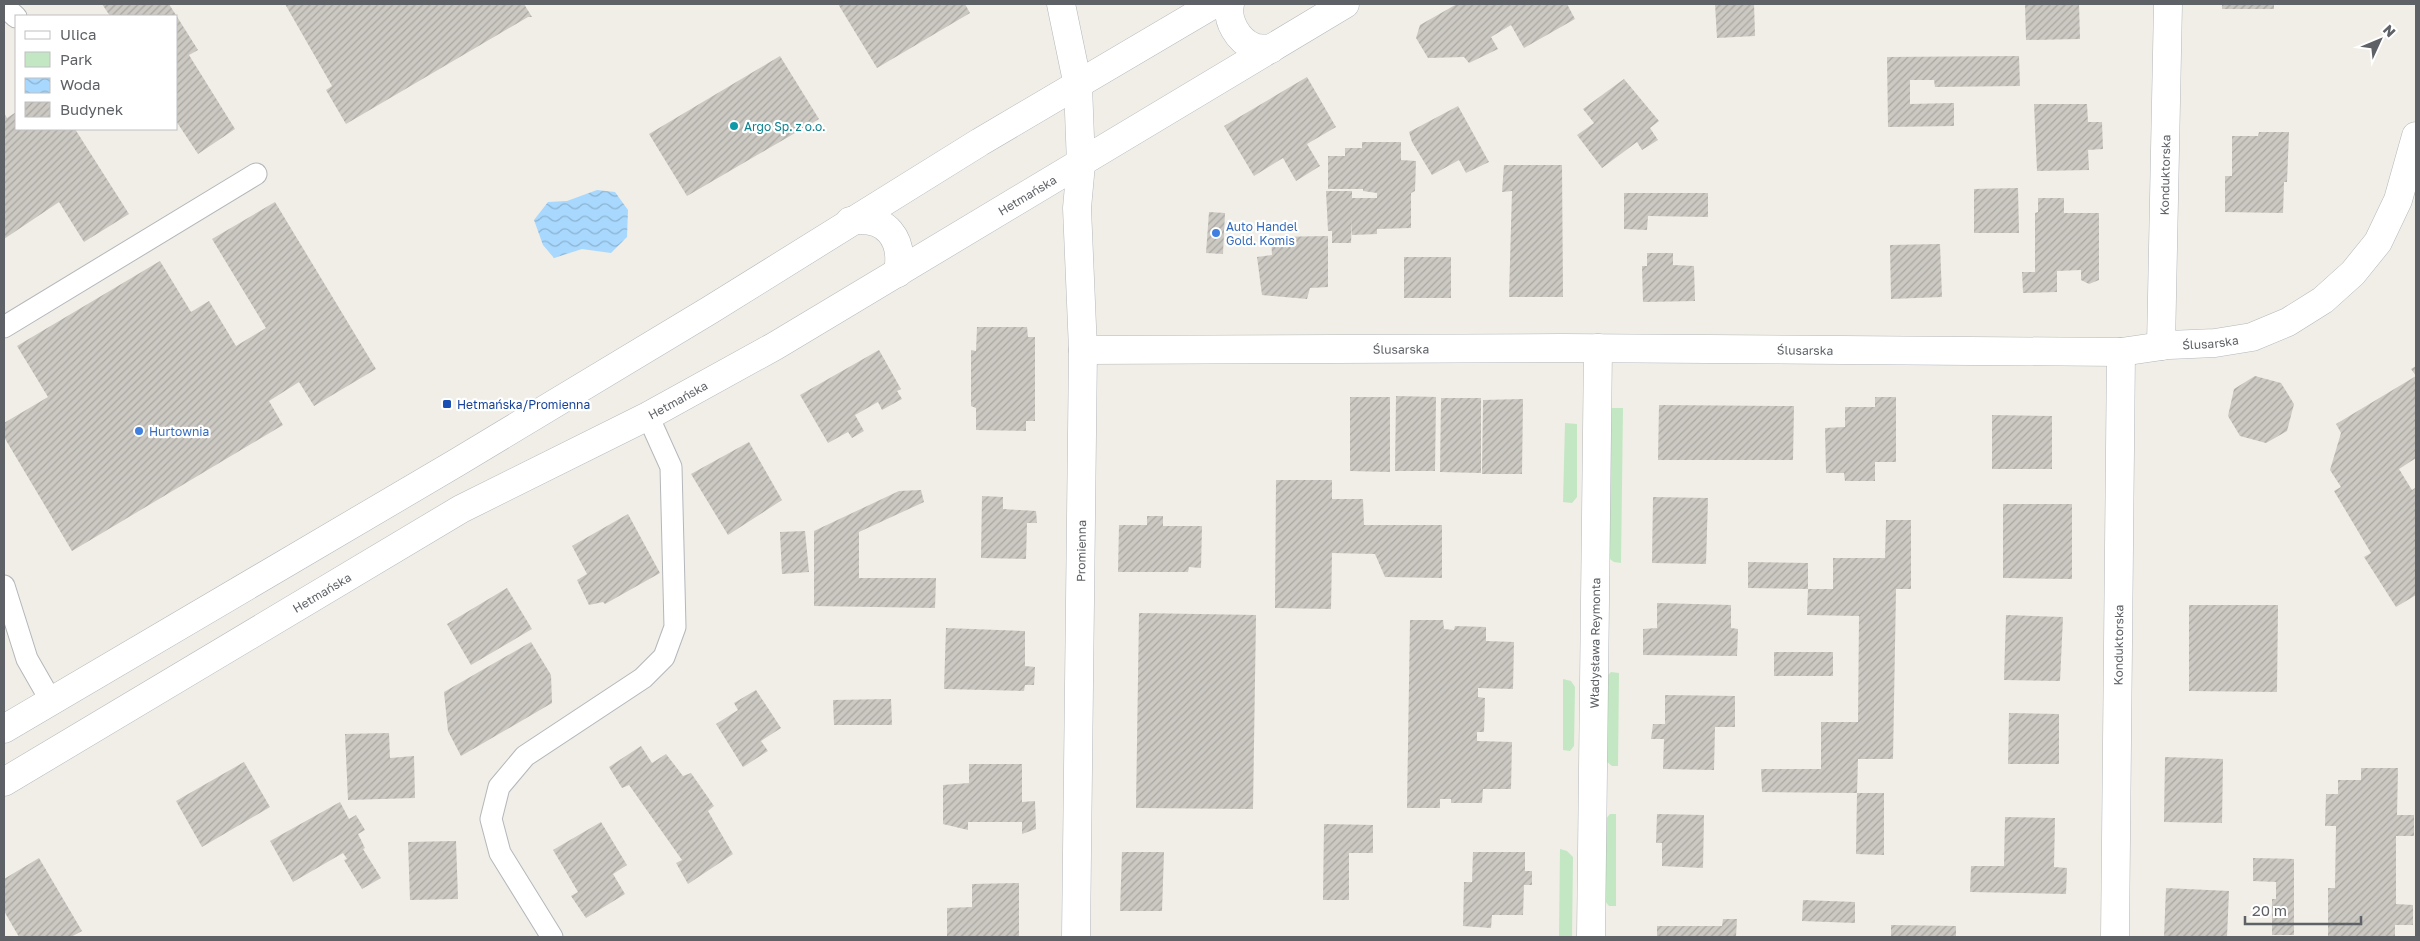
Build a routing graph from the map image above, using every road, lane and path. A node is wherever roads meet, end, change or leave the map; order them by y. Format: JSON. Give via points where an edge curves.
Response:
{"nodes":[{"id":1,"x":1061,"y":4,"type":"edge"},
{"id":2,"x":1214,"y":4,"type":"edge"},
{"id":3,"x":1230,"y":4,"type":"edge"},
{"id":4,"x":1345,"y":4,"type":"edge"},
{"id":5,"x":2168,"y":4,"type":"edge"},
{"id":6,"x":4,"y":6,"type":"edge"},
{"id":7,"x":15,"y":16,"type":"edge"},
{"id":8,"x":1271,"y":49,"type":"junction"},
{"id":9,"x":1078,"y":86,"type":"junction"},
{"id":10,"x":2416,"y":136,"type":"edge"},
{"id":11,"x":1081,"y":164,"type":"junction"},
{"id":12,"x":256,"y":174,"type":"dead end"},
{"id":13,"x":850,"y":221,"type":"junction"},
{"id":14,"x":898,"y":273,"type":"junction"},
{"id":15,"x":4,"y":327,"type":"edge"},
{"id":16,"x":2161,"y":346,"type":"junction"},
{"id":17,"x":1598,"y":348,"type":"junction"},
{"id":18,"x":1083,"y":350,"type":"junction"},
{"id":19,"x":2121,"y":352,"type":"junction"},
{"id":20,"x":648,"y":416,"type":"junction"},
{"id":21,"x":4,"y":586,"type":"edge"},
{"id":22,"x":51,"y":701,"type":"junction"},
{"id":23,"x":4,"y":729,"type":"edge"},
{"id":24,"x":4,"y":782,"type":"edge"},
{"id":25,"x":552,"y":937,"type":"edge"},
{"id":26,"x":1076,"y":937,"type":"edge"},
{"id":27,"x":1591,"y":937,"type":"edge"},
{"id":28,"x":2115,"y":937,"type":"edge"}],
"edges":[{"from":1,"to":9,"type":"street"},
{"from":2,"to":9,"type":"street"},
{"from":3,"to":8,"type":"street","via":[[1231,25],[1240,36],[1254,47]]},
{"from":4,"to":8,"type":"street","name":"Hetmańska"},
{"from":5,"to":16,"type":"street","name":"Konduktorska"},
{"from":6,"to":7,"type":"lane"},
{"from":8,"to":11,"type":"street","name":"Hetmańska"},
{"from":9,"to":11,"type":"street","name":"Promienna"},
{"from":9,"to":13,"type":"street"},
{"from":10,"to":16,"type":"street","name":"Ślusarska","via":[[2398,200],[2378,242],[2353,273],[2323,300],[2288,322],[2252,337]]},
{"from":11,"to":14,"type":"street","name":"Hetmańska"},
{"from":11,"to":18,"type":"street","name":"Promienna","via":[[1077,208]]},
{"from":12,"to":15,"type":"lane"},
{"from":13,"to":14,"type":"street","via":[[863,219],[886,227],[899,248]]},
{"from":13,"to":22,"type":"street","via":[[710,310],[456,463]]},
{"from":14,"to":20,"type":"street","name":"Hetmańska","via":[[741,366]]},
{"from":16,"to":19,"type":"street","name":"Ślusarska"},
{"from":17,"to":18,"type":"street","name":"Ślusarska"},
{"from":17,"to":19,"type":"street","name":"Ślusarska"},
{"from":17,"to":27,"type":"street","name":"Władysława Reymonta"},
{"from":18,"to":26,"type":"street","name":"Promienna"},
{"from":19,"to":28,"type":"street","name":"Konduktorska"},
{"from":20,"to":24,"type":"street","name":"Hetmańska","via":[[461,509]]},
{"from":20,"to":25,"type":"lane","via":[[670,467],[675,627],[664,657],[643,678],[525,756],[499,786],[491,819],[500,853]]},
{"from":21,"to":22,"type":"lane","via":[[26,659]]},
{"from":22,"to":23,"type":"street"}]}
